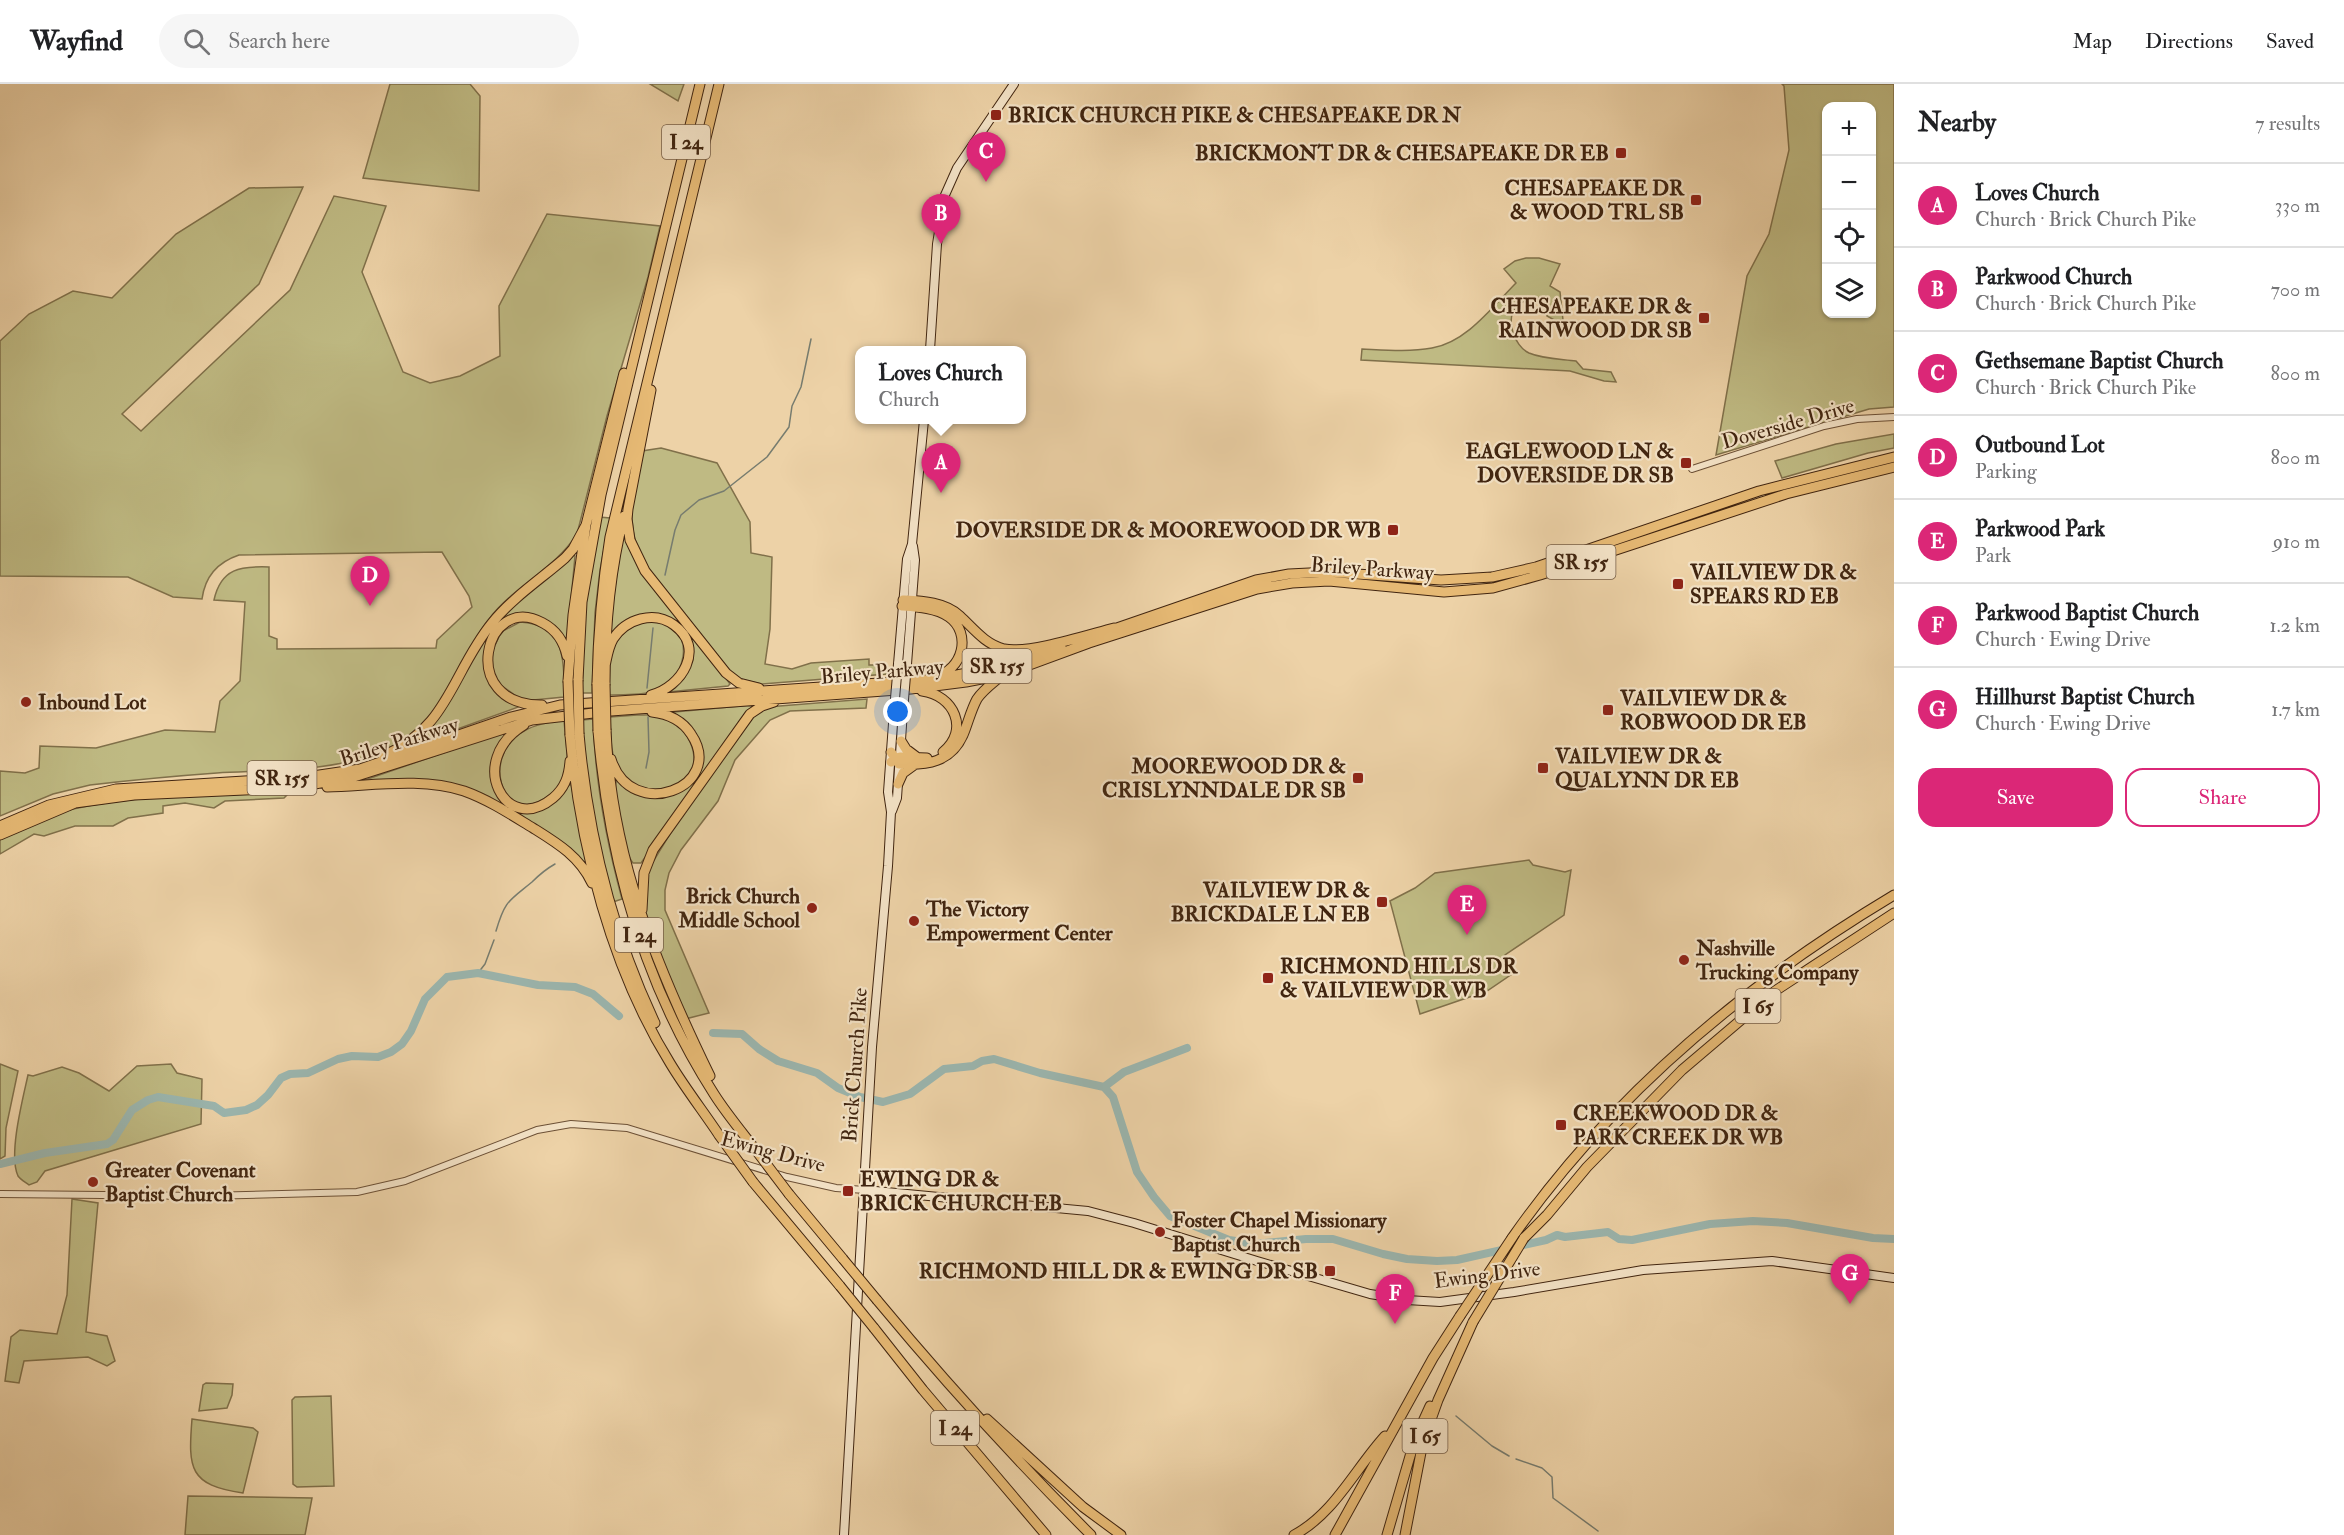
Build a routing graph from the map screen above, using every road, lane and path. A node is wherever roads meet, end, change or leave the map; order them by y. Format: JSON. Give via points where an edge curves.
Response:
{"nodes":[{"id":1,"x":700,"y":84,"type":"edge"},
{"id":2,"x":719,"y":84,"type":"edge"},
{"id":3,"x":1014,"y":84,"type":"edge"},
{"id":4,"x":670,"y":289,"type":"junction"},
{"id":5,"x":647,"y":302,"type":"junction"},
{"id":6,"x":930,"y":346,"type":"edge"},
{"id":7,"x":1894,"y":417,"type":"edge"},
{"id":8,"x":924,"y":424,"type":"edge"},
{"id":9,"x":1894,"y":457,"type":"edge"},
{"id":10,"x":1894,"y":467,"type":"edge"},
{"id":11,"x":1692,"y":470,"type":"dead end"},
{"id":12,"x":632,"y":482,"type":"junction"},
{"id":13,"x":1785,"y":489,"type":"junction"},
{"id":14,"x":586,"y":525,"type":"junction"},
{"id":15,"x":1367,"y":579,"type":"junction"},
{"id":16,"x":1393,"y":581,"type":"junction"},
{"id":17,"x":907,"y":603,"type":"junction"},
{"id":18,"x":1116,"y":628,"type":"junction"},
{"id":19,"x":605,"y":666,"type":"junction"},
{"id":20,"x":569,"y":668,"type":"junction"},
{"id":21,"x":1002,"y":675,"type":"junction"},
{"id":22,"x":573,"y":680,"type":"junction"},
{"id":23,"x":601,"y":684,"type":"junction"},
{"id":24,"x":874,"y":684,"type":"junction"},
{"id":25,"x":795,"y":689,"type":"junction"},
{"id":26,"x":911,"y":689,"type":"junction"},
{"id":27,"x":786,"y":698,"type":"junction"},
{"id":28,"x":623,"y":701,"type":"junction"},
{"id":29,"x":560,"y":705,"type":"junction"},
{"id":30,"x":611,"y":711,"type":"junction"},
{"id":31,"x":532,"y":720,"type":"junction"},
{"id":32,"x":602,"y":730,"type":"junction"},
{"id":33,"x":575,"y":735,"type":"junction"},
{"id":34,"x":901,"y":741,"type":"junction"},
{"id":35,"x":607,"y":742,"type":"junction"},
{"id":36,"x":571,"y":747,"type":"junction"},
{"id":37,"x":895,"y":759,"type":"junction"},
{"id":38,"x":916,"y":762,"type":"junction"},
{"id":39,"x":306,"y":777,"type":"junction"},
{"id":40,"x":898,"y":784,"type":"junction"},
{"id":41,"x":292,"y":788,"type":"junction"},
{"id":42,"x":891,"y":812,"type":"junction"},
{"id":43,"x":0,"y":826,"type":"edge"},
{"id":44,"x":0,"y":835,"type":"edge"},
{"id":45,"x":1894,"y":895,"type":"edge"},
{"id":46,"x":601,"y":906,"type":"junction"},
{"id":47,"x":1894,"y":913,"type":"edge"},
{"id":48,"x":643,"y":922,"type":"junction"},
{"id":49,"x":696,"y":1100,"type":"junction"},
{"id":50,"x":733,"y":1121,"type":"junction"},
{"id":51,"x":865,"y":1190,"type":"junction"},
{"id":52,"x":0,"y":1194,"type":"edge"},
{"id":53,"x":1894,"y":1278,"type":"edge"},
{"id":54,"x":1463,"y":1343,"type":"junction"},
{"id":55,"x":930,"y":1363,"type":"junction"},
{"id":56,"x":1397,"y":1423,"type":"junction"},
{"id":57,"x":844,"y":1535,"type":"edge"},
{"id":58,"x":1047,"y":1535,"type":"edge"},
{"id":59,"x":1091,"y":1535,"type":"edge"},
{"id":60,"x":1121,"y":1535,"type":"edge"},
{"id":61,"x":1293,"y":1535,"type":"edge"},
{"id":62,"x":1335,"y":1535,"type":"edge"},
{"id":63,"x":1387,"y":1535,"type":"edge"},
{"id":64,"x":1405,"y":1535,"type":"edge"}],
"edges":[{"from":1,"to":5,"type":"highway","number":"I 24"},
{"from":2,"to":4,"type":"highway","number":"I 24"},
{"from":3,"to":6,"type":"main road","via":[[957,168],[945,195],[937,244]]},
{"from":4,"to":12,"type":"highway"},
{"from":4,"to":23,"type":"highway","number":"I 24","via":[[610,537],[598,632]]},
{"from":5,"to":14,"type":"highway","via":[[620,388]]},
{"from":5,"to":22,"type":"highway","number":"I 24","via":[[590,549]]},
{"from":7,"to":11,"type":"street","name":"Doverside Drive","via":[[1824,426]]},
{"from":8,"to":17,"type":"main road","name":"Brick Church Pike","via":[[912,544],[915,561]]},
{"from":9,"to":13,"type":"highway","name":"Briley Parkway","number":"SR 155"},
{"from":10,"to":13,"type":"highway","name":"Briley Parkway","number":"SR 155"},
{"from":12,"to":19,"type":"highway","via":[[612,573]]},
{"from":12,"to":25,"type":"highway","via":[[627,519],[630,540],[638,561],[666,598],[731,678],[756,688]]},
{"from":13,"to":16,"type":"highway","name":"Briley Parkway","number":"SR 155","via":[[1759,491],[1536,567],[1492,577]]},
{"from":13,"to":16,"type":"highway","name":"Briley Parkway","number":"SR 155","via":[[1763,501],[1493,588],[1444,592]]},
{"from":14,"to":20,"type":"highway"},
{"from":14,"to":39,"type":"highway","via":[[565,558],[492,623],[443,707],[422,732],[384,755]]},
{"from":15,"to":16,"type":"highway","name":"Briley Parkway","number":"SR 155"},
{"from":15,"to":18,"type":"highway","name":"Briley Parkway","number":"SR 155","via":[[1329,572],[1256,580]]},
{"from":15,"to":21,"type":"highway","name":"Briley Parkway","number":"SR 155","via":[[1257,589]]},
{"from":17,"to":18,"type":"highway","via":[[946,607],[978,635],[1006,649],[1027,649]]},
{"from":17,"to":24,"type":"highway","via":[[947,615],[955,622],[963,639],[960,658],[939,675]]},
{"from":17,"to":34,"type":"main road","name":"Brick Church Pike","bridge":true},
{"from":17,"to":37,"type":"main road","name":"Brick Church Pike","bridge":true,"via":[[894,710]]},
{"from":18,"to":24,"type":"highway","name":"Briley Parkway","number":"SR 155","via":[[954,677]]},
{"from":19,"to":23,"type":"highway"},
{"from":19,"to":28,"type":"highway","via":[[613,640],[640,619],[663,619],[686,640],[687,665],[674,685],[658,694]]},
{"from":20,"to":22,"type":"highway"},
{"from":20,"to":29,"type":"highway","via":[[558,635],[531,618],[502,625],[488,649],[490,674],[508,698],[531,705]]},
{"from":21,"to":26,"type":"highway","name":"Briley Parkway","number":"SR 155"},
{"from":21,"to":38,"type":"highway","via":[[977,699],[963,736],[952,752],[939,761]]},
{"from":22,"to":33,"type":"highway","number":"I 24","bridge":true},
{"from":23,"to":32,"type":"highway","number":"I 24","bridge":true},
{"from":24,"to":25,"type":"highway","name":"Briley Parkway","number":"SR 155"},
{"from":25,"to":28,"type":"highway","name":"Briley Parkway","number":"SR 155"},
{"from":26,"to":27,"type":"highway","name":"Briley Parkway","number":"SR 155"},
{"from":26,"to":38,"type":"highway","via":[[940,696],[956,719],[949,747]]},
{"from":27,"to":30,"type":"highway","name":"Briley Parkway","number":"SR 155"},
{"from":27,"to":48,"type":"highway","via":[[750,714],[653,850],[644,873]]},
{"from":28,"to":29,"type":"highway","name":"Briley Parkway","number":"SR 155"},
{"from":29,"to":39,"type":"highway","name":"Briley Parkway","number":"SR 155","via":[[511,717],[360,769]]},
{"from":30,"to":31,"type":"highway","name":"Briley Parkway","number":"SR 155"},
{"from":30,"to":35,"type":"highway","via":[[672,716],[694,738],[698,764],[692,778],[678,789],[663,794],[641,792],[616,771]]},
{"from":31,"to":36,"type":"highway","via":[[509,736],[496,758],[497,787],[509,802],[532,808],[552,799],[568,777]]},
{"from":31,"to":41,"type":"highway","name":"Briley Parkway","number":"SR 155","via":[[354,777]]},
{"from":32,"to":35,"type":"highway"},
{"from":32,"to":50,"type":"highway","number":"I 24","via":[[605,800],[612,840],[641,943],[694,1060]]},
{"from":33,"to":36,"type":"highway"},
{"from":33,"to":49,"type":"highway","number":"I 24","via":[[612,912],[654,1021]]},
{"from":34,"to":37,"type":"main road","name":"Brick Church Pike"},
{"from":34,"to":38,"type":"highway"},
{"from":35,"to":48,"type":"highway","via":[[619,835]]},
{"from":36,"to":46,"type":"highway"},
{"from":37,"to":38,"type":"highway"},
{"from":37,"to":40,"type":"main road","name":"Brick Church Pike"},
{"from":37,"to":42,"type":"main road","name":"Brick Church Pike","via":[[888,792]]},
{"from":38,"to":40,"type":"highway","via":[[903,773]]},
{"from":39,"to":43,"type":"highway","name":"Briley Parkway","number":"SR 155","via":[[116,789],[49,805]]},
{"from":40,"to":42,"type":"main road","name":"Brick Church Pike"},
{"from":41,"to":44,"type":"highway","name":"Briley Parkway","number":"SR 155","via":[[144,794],[75,803]]},
{"from":41,"to":46,"type":"highway","via":[[426,785],[474,795],[570,853],[587,874]]},
{"from":42,"to":51,"type":"main road","name":"Brick Church Pike"},
{"from":45,"to":56,"type":"highway","number":"I 65","bridge":true,"via":[[1814,945],[1746,995],[1661,1068],[1578,1154],[1512,1238]]},
{"from":46,"to":49,"type":"highway","via":[[642,1011],[670,1063]]},
{"from":47,"to":54,"type":"highway","number":"I 65","bridge":true,"via":[[1775,991],[1682,1070],[1524,1238]]},
{"from":48,"to":50,"type":"highway","via":[[682,1019]]},
{"from":49,"to":58,"type":"highway","number":"I 24","bridge":true,"via":[[753,1182],[922,1390]]},
{"from":50,"to":55,"type":"highway","number":"I 24","bridge":true},
{"from":51,"to":52,"type":"street","name":"Ewing Drive","via":[[787,1177],[627,1128],[572,1124],[537,1130],[405,1181],[351,1193]]},
{"from":51,"to":53,"type":"main road","name":"Ewing Drive","via":[[1088,1211],[1370,1293],[1407,1300],[1440,1302],[1643,1270],[1773,1261]]},
{"from":51,"to":57,"type":"main road","name":"Brick Church Pike"},
{"from":54,"to":63,"type":"highway","via":[[1438,1386],[1415,1439]]},
{"from":54,"to":64,"type":"highway","number":"I 65","via":[[1423,1442]]},
{"from":55,"to":59,"type":"highway","number":"I 24","via":[[1021,1465]]},
{"from":55,"to":60,"type":"highway","via":[[1083,1508]]},
{"from":56,"to":61,"type":"highway","via":[[1369,1454],[1344,1491]]},
{"from":56,"to":62,"type":"highway","number":"I 65"}]}
